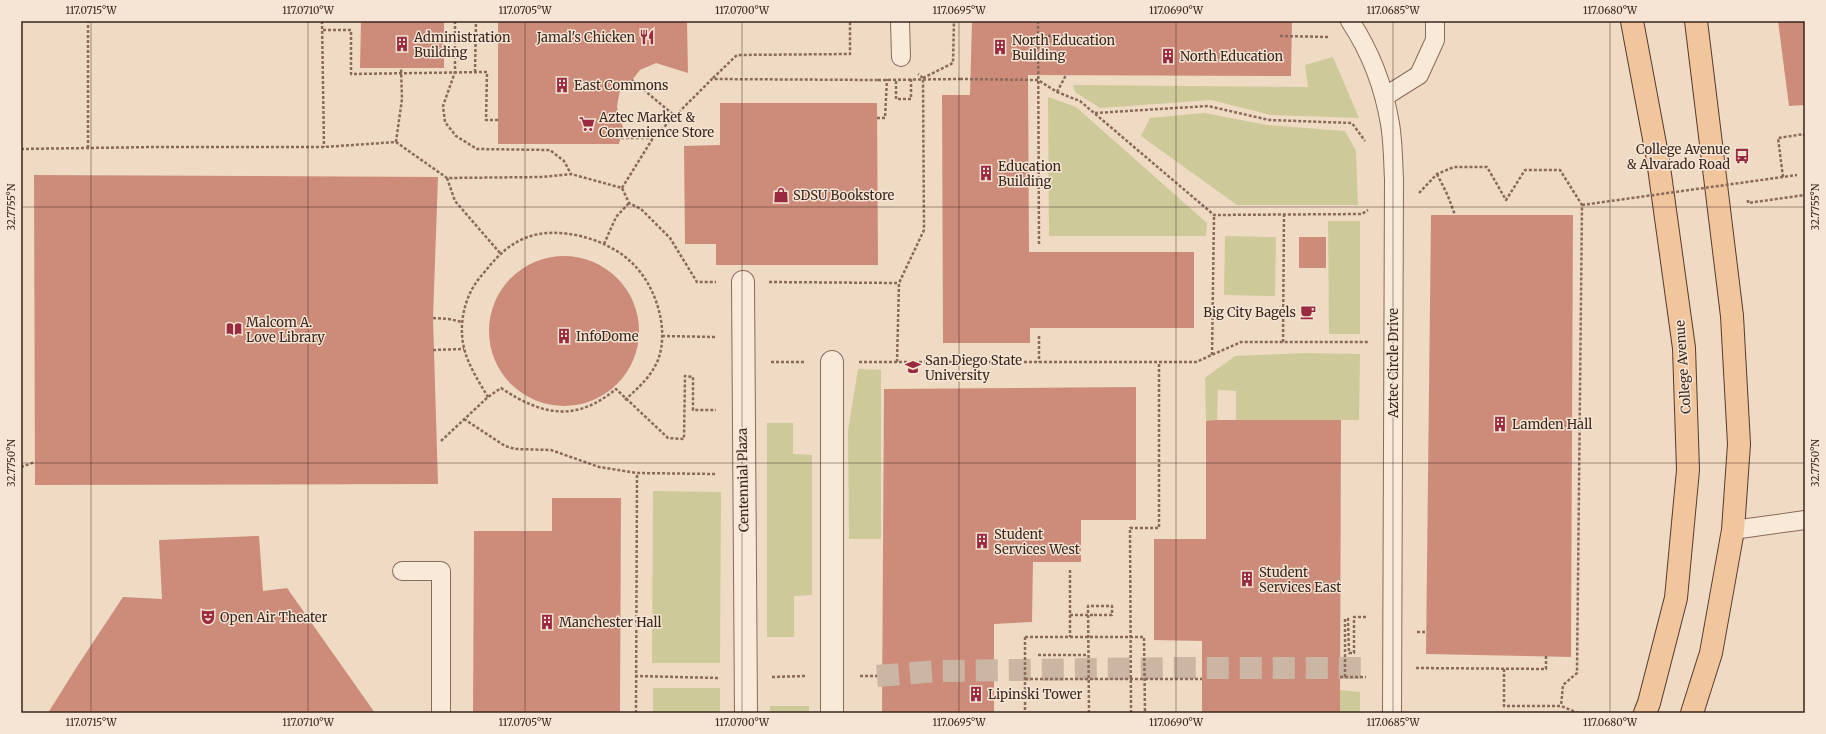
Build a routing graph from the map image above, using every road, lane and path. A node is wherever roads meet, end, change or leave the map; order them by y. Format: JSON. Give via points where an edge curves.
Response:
{"nodes":[{"id":1,"x":88,"y":21,"type":"edge"},
{"id":2,"x":322,"y":21,"type":"edge"},
{"id":3,"x":455,"y":21,"type":"edge"},
{"id":4,"x":476,"y":21,"type":"edge"},
{"id":5,"x":850,"y":21,"type":"edge"},
{"id":6,"x":900,"y":21,"type":"edge"},
{"id":7,"x":954,"y":21,"type":"edge"},
{"id":8,"x":1038,"y":21,"type":"edge"},
{"id":9,"x":1350,"y":21,"type":"edge"},
{"id":10,"x":1435,"y":21,"type":"edge"},
{"id":11,"x":1632,"y":21,"type":"edge"},
{"id":12,"x":1696,"y":21,"type":"edge"},
{"id":13,"x":323,"y":30,"type":"junction"},
{"id":14,"x":1038,"y":36,"type":"junction"},
{"id":15,"x":1056,"y":36,"type":"dead end"},
{"id":16,"x":1280,"y":36,"type":"dead end"},
{"id":17,"x":1330,"y":37,"type":"dead end"},
{"id":18,"x":906,"y":62,"type":"junction"},
{"id":19,"x":401,"y":68,"type":"dead end"},
{"id":20,"x":455,"y":72,"type":"junction"},
{"id":21,"x":475,"y":72,"type":"junction"},
{"id":22,"x":401,"y":73,"type":"junction"},
{"id":23,"x":1066,"y":75,"type":"dead end"},
{"id":24,"x":923,"y":78,"type":"junction"},
{"id":25,"x":712,"y":79,"type":"junction"},
{"id":26,"x":887,"y":79,"type":"junction"},
{"id":27,"x":896,"y":79,"type":"junction"},
{"id":28,"x":632,"y":80,"type":"dead end"},
{"id":29,"x":1038,"y":80,"type":"junction"},
{"id":30,"x":1057,"y":92,"type":"junction"},
{"id":31,"x":1384,"y":97,"type":"junction"},
{"id":32,"x":1094,"y":113,"type":"junction"},
{"id":33,"x":675,"y":116,"type":"junction"},
{"id":34,"x":877,"y":118,"type":"dead end"},
{"id":35,"x":498,"y":120,"type":"dead end"},
{"id":36,"x":621,"y":138,"type":"dead end"},
{"id":37,"x":653,"y":138,"type":"junction"},
{"id":38,"x":1365,"y":141,"type":"dead end"},
{"id":39,"x":396,"y":142,"type":"junction"},
{"id":40,"x":1805,"y":142,"type":"edge"},
{"id":41,"x":324,"y":146,"type":"junction"},
{"id":42,"x":88,"y":148,"type":"junction"},
{"id":43,"x":21,"y":149,"type":"edge"},
{"id":44,"x":571,"y":174,"type":"junction"},
{"id":45,"x":1437,"y":174,"type":"junction"},
{"id":46,"x":1797,"y":175,"type":"dead end"},
{"id":47,"x":1783,"y":177,"type":"junction"},
{"id":48,"x":447,"y":178,"type":"junction"},
{"id":49,"x":622,"y":188,"type":"junction"},
{"id":50,"x":1417,"y":195,"type":"dead end"},
{"id":51,"x":1805,"y":195,"type":"edge"},
{"id":52,"x":629,"y":202,"type":"junction"},
{"id":53,"x":1758,"y":202,"type":"dead end"},
{"id":54,"x":1582,"y":205,"type":"junction"},
{"id":55,"x":1368,"y":210,"type":"dead end"},
{"id":56,"x":1284,"y":214,"type":"junction"},
{"id":57,"x":1214,"y":215,"type":"junction"},
{"id":58,"x":1455,"y":215,"type":"dead end"},
{"id":59,"x":604,"y":244,"type":"junction"},
{"id":60,"x":1039,"y":244,"type":"dead end"},
{"id":61,"x":500,"y":253,"type":"junction"},
{"id":62,"x":743,"y":282,"type":"junction"},
{"id":63,"x":899,"y":283,"type":"junction"},
{"id":64,"x":433,"y":318,"type":"dead end"},
{"id":65,"x":462,"y":322,"type":"junction"},
{"id":66,"x":662,"y":336,"type":"junction"},
{"id":67,"x":1039,"y":336,"type":"dead end"},
{"id":68,"x":718,"y":337,"type":"dead end"},
{"id":69,"x":1283,"y":342,"type":"junction"},
{"id":70,"x":1359,"y":342,"type":"dead end"},
{"id":71,"x":464,"y":349,"type":"junction"},
{"id":72,"x":433,"y":350,"type":"dead end"},
{"id":73,"x":1212,"y":355,"type":"junction"},
{"id":74,"x":743,"y":362,"type":"junction"},
{"id":75,"x":832,"y":362,"type":"junction"},
{"id":76,"x":898,"y":362,"type":"junction"},
{"id":77,"x":1039,"y":362,"type":"junction"},
{"id":78,"x":1159,"y":362,"type":"junction"},
{"id":79,"x":488,"y":397,"type":"junction"},
{"id":80,"x":626,"y":400,"type":"junction"},
{"id":81,"x":743,"y":410,"type":"junction"},
{"id":82,"x":464,"y":419,"type":"junction"},
{"id":83,"x":441,"y":441,"type":"dead end"},
{"id":84,"x":35,"y":462,"type":"dead end"},
{"id":85,"x":21,"y":467,"type":"edge"},
{"id":86,"x":637,"y":473,"type":"junction"},
{"id":87,"x":708,"y":474,"type":"dead end"},
{"id":88,"x":1805,"y":520,"type":"edge"},
{"id":89,"x":1734,"y":530,"type":"junction"},
{"id":90,"x":1070,"y":570,"type":"dead end"},
{"id":91,"x":402,"y":571,"type":"dead end"},
{"id":92,"x":1070,"y":615,"type":"junction"},
{"id":93,"x":1369,"y":617,"type":"dead end"},
{"id":94,"x":1416,"y":632,"type":"dead end"},
{"id":95,"x":1426,"y":632,"type":"dead end"},
{"id":96,"x":1070,"y":637,"type":"junction"},
{"id":97,"x":1038,"y":655,"type":"dead end"},
{"id":98,"x":1088,"y":655,"type":"junction"},
{"id":99,"x":1546,"y":656,"type":"dead end"},
{"id":100,"x":1416,"y":668,"type":"dead end"},
{"id":101,"x":1504,"y":669,"type":"junction"},
{"id":102,"x":636,"y":676,"type":"junction"},
{"id":103,"x":832,"y":676,"type":"junction"},
{"id":104,"x":744,"y":677,"type":"junction"},
{"id":105,"x":1340,"y":677,"type":"dead end"},
{"id":106,"x":1345,"y":677,"type":"junction"},
{"id":107,"x":1361,"y":677,"type":"dead end"},
{"id":108,"x":719,"y":678,"type":"dead end"},
{"id":109,"x":1088,"y":678,"type":"junction"},
{"id":110,"x":1130,"y":678,"type":"junction"},
{"id":111,"x":1025,"y":679,"type":"junction"},
{"id":112,"x":1202,"y":679,"type":"dead end"},
{"id":113,"x":1561,"y":706,"type":"junction"},
{"id":114,"x":442,"y":713,"type":"edge"},
{"id":115,"x":636,"y":713,"type":"edge"},
{"id":116,"x":746,"y":713,"type":"edge"},
{"id":117,"x":832,"y":713,"type":"edge"},
{"id":118,"x":1025,"y":713,"type":"edge"},
{"id":119,"x":1089,"y":713,"type":"edge"},
{"id":120,"x":1131,"y":713,"type":"edge"},
{"id":121,"x":1145,"y":713,"type":"edge"},
{"id":122,"x":1392,"y":713,"type":"edge"},
{"id":123,"x":1578,"y":713,"type":"edge"},
{"id":124,"x":1645,"y":713,"type":"edge"},
{"id":125,"x":1692,"y":713,"type":"edge"}],
"edges":[{"from":1,"to":42,"type":"path"},
{"from":2,"to":13,"type":"path"},
{"from":3,"to":20,"type":"path"},
{"from":4,"to":21,"type":"path"},
{"from":5,"to":25,"type":"path","via":[[850,54],[737,55]]},
{"from":6,"to":18,"type":"lane"},
{"from":7,"to":24,"type":"path","via":[[953,63]]},
{"from":8,"to":14,"type":"path"},
{"from":9,"to":31,"type":"lane","name":"Aztec Circle Drive","via":[[1360,36]]},
{"from":10,"to":31,"type":"lane","via":[[1435,40],[1419,75]]},
{"from":11,"to":124,"type":"main road","name":"College Avenue","via":[[1658,160],[1684,348],[1688,470],[1676,598]]},
{"from":12,"to":89,"type":"main road","via":[[1732,316],[1739,444]]},
{"from":13,"to":22,"type":"path","via":[[351,30],[351,74]]},
{"from":13,"to":41,"type":"path"},
{"from":14,"to":15,"type":"path"},
{"from":14,"to":29,"type":"path"},
{"from":16,"to":17,"type":"path"},
{"from":18,"to":24,"type":"path"},
{"from":18,"to":27,"type":"path","via":[[911,99],[896,99]]},
{"from":19,"to":22,"type":"path"},
{"from":20,"to":21,"type":"path"},
{"from":20,"to":22,"type":"path"},
{"from":20,"to":44,"type":"path","via":[[443,106],[445,122],[456,136],[477,149],[550,150],[564,161]]},
{"from":21,"to":35,"type":"path","via":[[487,72],[486,120]]},
{"from":22,"to":39,"type":"path","via":[[402,99]]},
{"from":23,"to":30,"type":"path"},
{"from":24,"to":63,"type":"path","via":[[924,230]]},
{"from":25,"to":26,"type":"path","bridge":true},
{"from":25,"to":33,"type":"path"},
{"from":26,"to":27,"type":"path","bridge":true},
{"from":26,"to":34,"type":"path","via":[[885,118]]},
{"from":27,"to":29,"type":"path","bridge":true},
{"from":28,"to":33,"type":"path"},
{"from":29,"to":30,"type":"path"},
{"from":29,"to":60,"type":"path"},
{"from":30,"to":32,"type":"path","via":[[1080,101]]},
{"from":31,"to":122,"type":"lane","name":"Aztec Circle Drive","via":[[1390,125],[1394,194]]},
{"from":32,"to":38,"type":"path","via":[[1208,106],[1269,120],[1352,123]]},
{"from":32,"to":57,"type":"path"},
{"from":33,"to":37,"type":"path"},
{"from":36,"to":37,"type":"path"},
{"from":37,"to":49,"type":"path"},
{"from":39,"to":41,"type":"path"},
{"from":39,"to":48,"type":"path"},
{"from":40,"to":47,"type":"path","via":[[1804,134],[1778,138]]},
{"from":41,"to":42,"type":"path"},
{"from":42,"to":43,"type":"path"},
{"from":44,"to":48,"type":"path","via":[[543,177]]},
{"from":44,"to":49,"type":"path"},
{"from":45,"to":50,"type":"path"},
{"from":45,"to":54,"type":"path","via":[[1454,167],[1487,167],[1506,200],[1525,170],[1560,170]]},
{"from":45,"to":58,"type":"path"},
{"from":46,"to":47,"type":"path","bridge":true},
{"from":47,"to":54,"type":"path","bridge":true},
{"from":48,"to":61,"type":"path","via":[[455,201]]},
{"from":49,"to":52,"type":"path"},
{"from":51,"to":53,"type":"path"},
{"from":52,"to":59,"type":"path","via":[[616,217]]},
{"from":52,"to":62,"type":"path","via":[[641,209],[670,238],[697,282]]},
{"from":54,"to":113,"type":"path","via":[[1577,673],[1563,685]]},
{"from":55,"to":56,"type":"path","via":[[1362,214]]},
{"from":56,"to":57,"type":"path"},
{"from":56,"to":69,"type":"path"},
{"from":57,"to":73,"type":"path"},
{"from":59,"to":61,"type":"path","via":[[579,234],[552,233],[526,238]]},
{"from":59,"to":66,"type":"path","via":[[630,260],[650,286],[659,312]]},
{"from":61,"to":65,"type":"path","via":[[476,281],[467,300]]},
{"from":62,"to":63,"type":"path"},
{"from":62,"to":74,"type":"street","name":"Centennial Plaza"},
{"from":63,"to":76,"type":"path"},
{"from":64,"to":65,"type":"path"},
{"from":65,"to":71,"type":"path"},
{"from":66,"to":68,"type":"path"},
{"from":66,"to":80,"type":"path","via":[[658,360],[646,381]]},
{"from":67,"to":77,"type":"path"},
{"from":69,"to":70,"type":"path"},
{"from":69,"to":73,"type":"path","via":[[1241,342]]},
{"from":71,"to":72,"type":"path"},
{"from":71,"to":79,"type":"path"},
{"from":73,"to":78,"type":"path","via":[[1196,362]]},
{"from":74,"to":75,"type":"path"},
{"from":74,"to":81,"type":"street","name":"Centennial Plaza"},
{"from":75,"to":76,"type":"path"},
{"from":75,"to":103,"type":"street"},
{"from":76,"to":77,"type":"path"},
{"from":77,"to":78,"type":"path"},
{"from":78,"to":110,"type":"path","via":[[1159,528],[1130,528]]},
{"from":79,"to":80,"type":"path","via":[[501,388],[516,398],[563,412],[583,409],[602,401],[616,389]]},
{"from":79,"to":82,"type":"path"},
{"from":80,"to":81,"type":"path","via":[[668,438],[684,439],[685,376],[693,377],[693,410]]},
{"from":81,"to":104,"type":"street","name":"Centennial Plaza"},
{"from":82,"to":83,"type":"path"},
{"from":82,"to":86,"type":"path","via":[[505,446],[515,449],[551,450],[599,468]]},
{"from":84,"to":85,"type":"path"},
{"from":86,"to":87,"type":"path"},
{"from":86,"to":102,"type":"path"},
{"from":88,"to":89,"type":"lane"},
{"from":89,"to":125,"type":"main road","via":[[1711,653]]},
{"from":90,"to":92,"type":"path"},
{"from":91,"to":114,"type":"lane","via":[[441,571]]},
{"from":92,"to":96,"type":"path"},
{"from":92,"to":98,"type":"path","bridge":true,"via":[[1094,615],[1112,615],[1112,606],[1088,606]]},
{"from":93,"to":106,"type":"path","via":[[1354,617],[1354,653],[1349,653],[1348,619],[1345,619]]},
{"from":94,"to":95,"type":"path"},
{"from":96,"to":111,"type":"path","bridge":true,"via":[[1025,637]]},
{"from":96,"to":121,"type":"path","bridge":true,"via":[[1144,637]]},
{"from":97,"to":98,"type":"path"},
{"from":98,"to":109,"type":"path"},
{"from":99,"to":101,"type":"path","via":[[1546,669]]},
{"from":100,"to":101,"type":"path"},
{"from":101,"to":113,"type":"path","via":[[1504,706]]},
{"from":102,"to":108,"type":"path"},
{"from":102,"to":115,"type":"path"},
{"from":103,"to":104,"type":"path"},
{"from":103,"to":117,"type":"street"},
{"from":104,"to":116,"type":"street","name":"Centennial Plaza"},
{"from":105,"to":106,"type":"path"},
{"from":106,"to":107,"type":"path"},
{"from":109,"to":110,"type":"path"},
{"from":109,"to":111,"type":"path"},
{"from":109,"to":119,"type":"path"},
{"from":110,"to":112,"type":"path"},
{"from":110,"to":120,"type":"path"},
{"from":111,"to":118,"type":"path"},
{"from":113,"to":123,"type":"path"}]}
